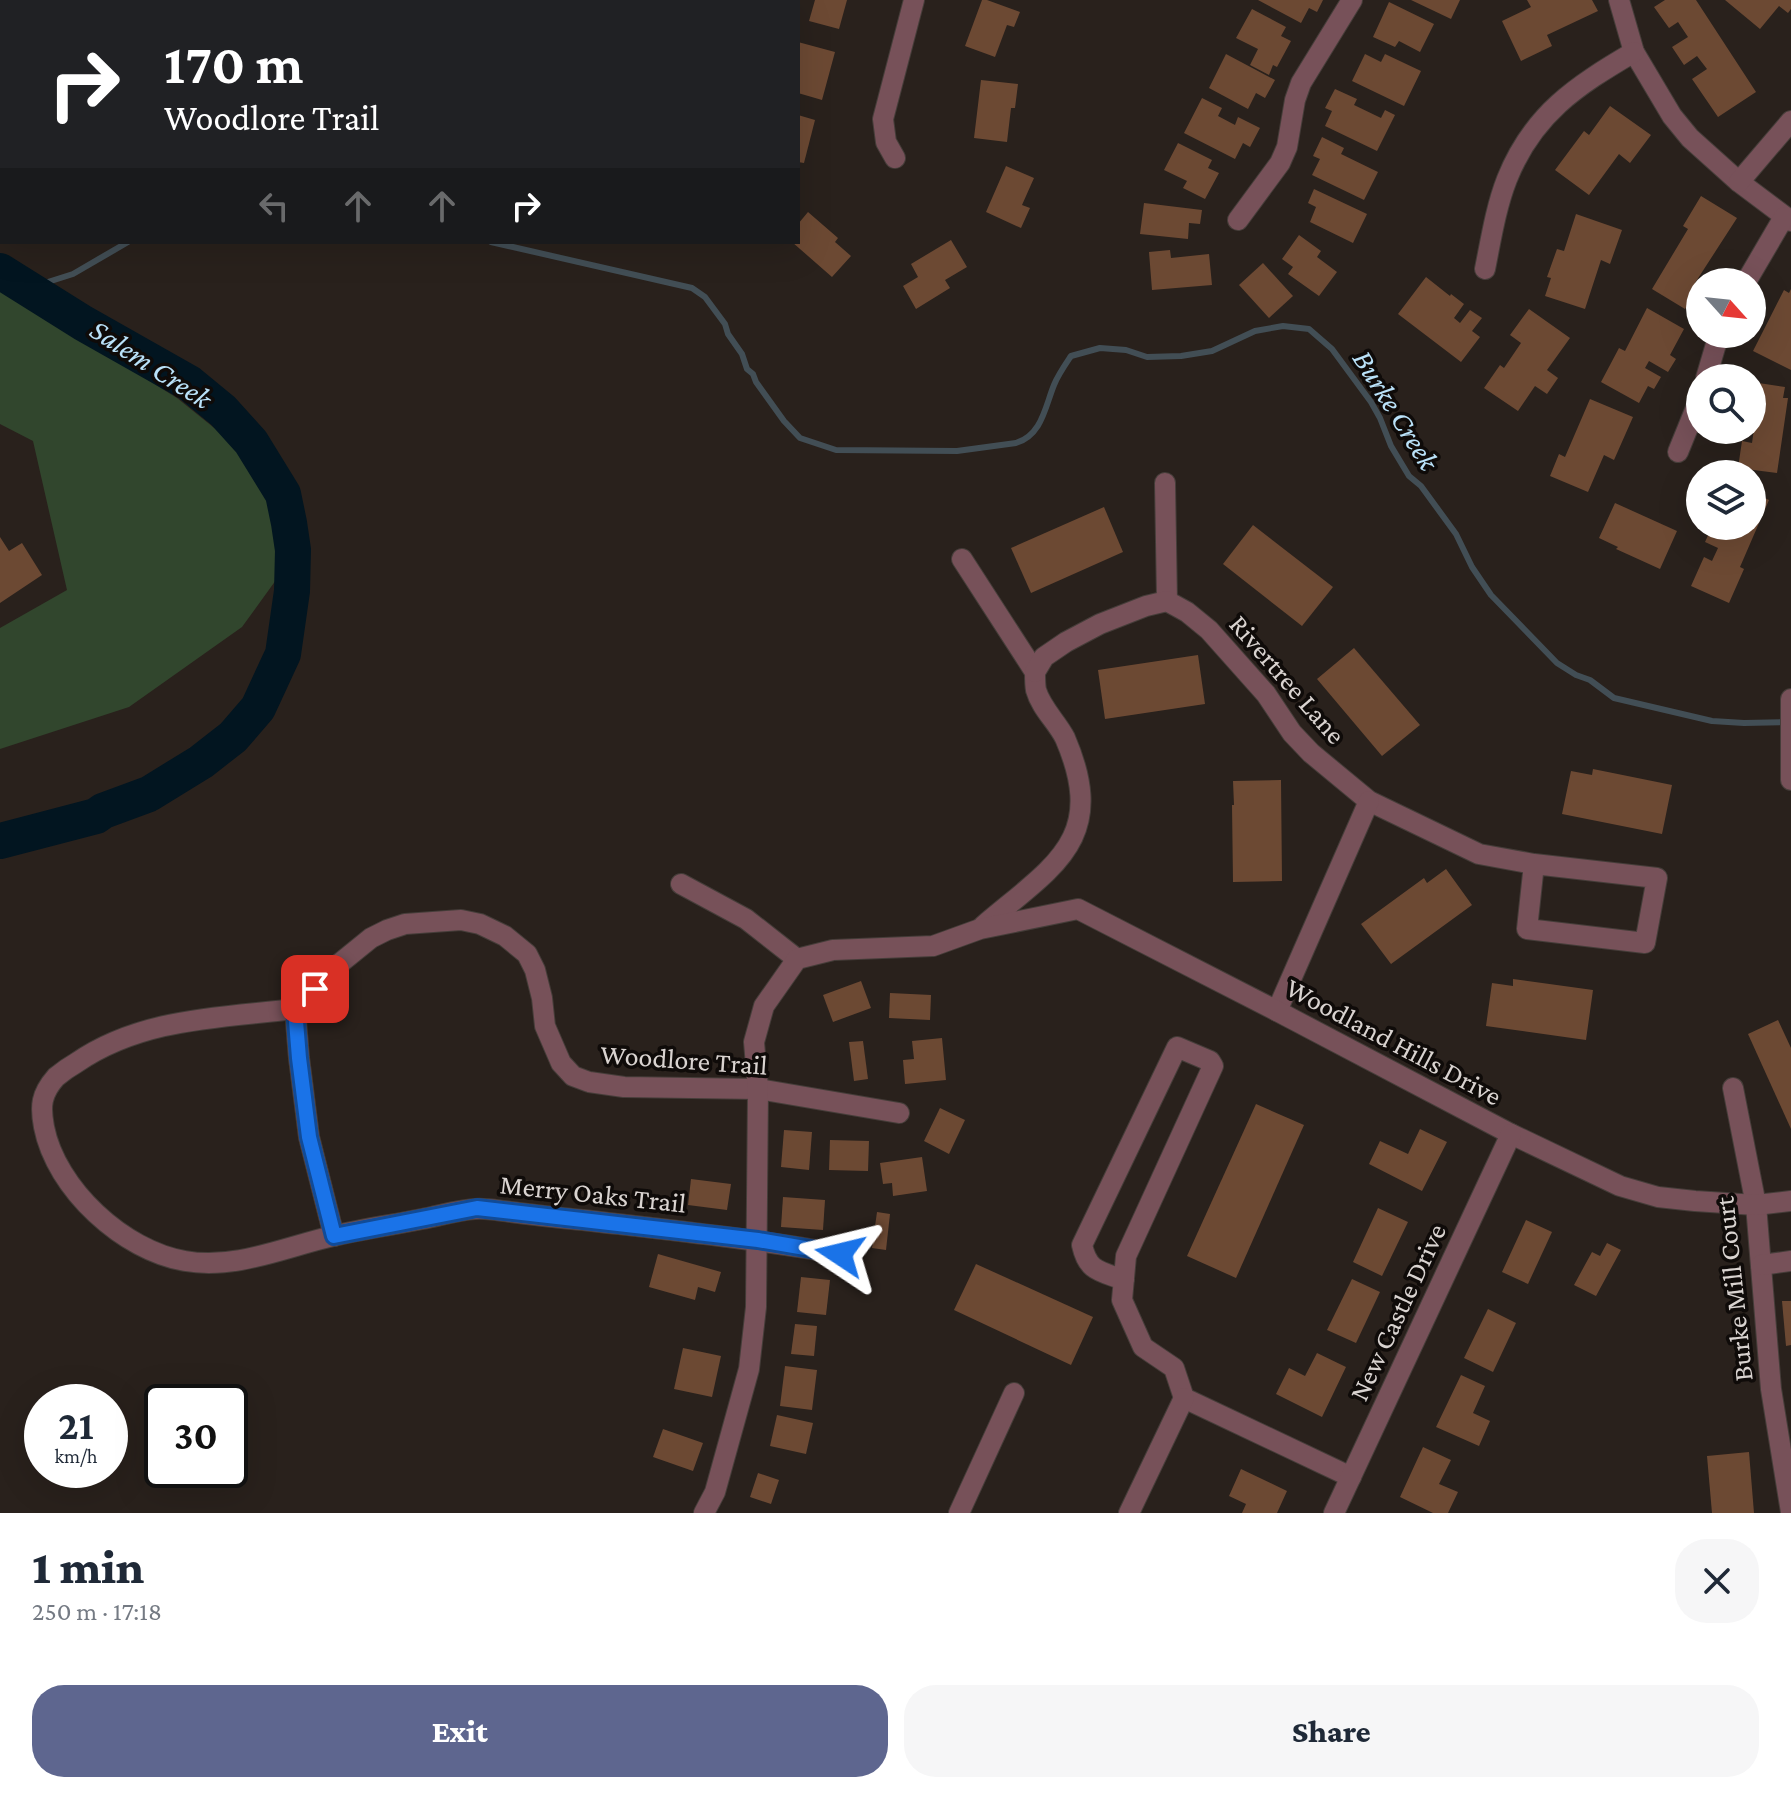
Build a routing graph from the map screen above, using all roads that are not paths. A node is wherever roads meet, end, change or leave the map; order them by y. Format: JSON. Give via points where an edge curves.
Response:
{"nodes":[{"id":1,"x":914,"y":0,"type":"edge"},
{"id":2,"x":1352,"y":0,"type":"edge"},
{"id":3,"x":1619,"y":0,"type":"edge"},
{"id":4,"x":1634,"y":52,"type":"junction"},
{"id":5,"x":1791,"y":121,"type":"edge"},
{"id":6,"x":895,"y":158,"type":"dead end"},
{"id":7,"x":1739,"y":182,"type":"junction"},
{"id":8,"x":1788,"y":219,"type":"edge"},
{"id":9,"x":1238,"y":220,"type":"dead end"},
{"id":10,"x":1755,"y":268,"type":"edge"},
{"id":11,"x":1485,"y":269,"type":"dead end"},
{"id":12,"x":1686,"y":432,"type":"edge"},
{"id":13,"x":1678,"y":452,"type":"dead end"},
{"id":14,"x":1165,"y":483,"type":"dead end"},
{"id":15,"x":962,"y":559,"type":"dead end"},
{"id":16,"x":1167,"y":601,"type":"junction"},
{"id":17,"x":1035,"y":672,"type":"junction"},
{"id":18,"x":1791,"y":699,"type":"edge"},
{"id":19,"x":1791,"y":780,"type":"edge"},
{"id":20,"x":1369,"y":801,"type":"junction"},
{"id":21,"x":1534,"y":864,"type":"junction"},
{"id":22,"x":681,"y":884,"type":"dead end"},
{"id":23,"x":980,"y":929,"type":"junction"},
{"id":24,"x":797,"y":959,"type":"junction"},
{"id":25,"x":295,"y":1009,"type":"junction"},
{"id":26,"x":1277,"y":1011,"type":"junction"},
{"id":27,"x":1733,"y":1088,"type":"dead end"},
{"id":28,"x":758,"y":1089,"type":"junction"},
{"id":29,"x":899,"y":1113,"type":"dead end"},
{"id":30,"x":1511,"y":1134,"type":"junction"},
{"id":31,"x":1791,"y":1201,"type":"edge"},
{"id":32,"x":1756,"y":1205,"type":"junction"},
{"id":33,"x":334,"y":1236,"type":"junction"},
{"id":34,"x":758,"y":1240,"type":"junction"},
{"id":35,"x":840,"y":1254,"type":"dead end"},
{"id":36,"x":1791,"y":1261,"type":"edge"},
{"id":37,"x":1761,"y":1265,"type":"junction"},
{"id":38,"x":1124,"y":1280,"type":"junction"},
{"id":39,"x":1014,"y":1393,"type":"dead end"},
{"id":40,"x":1184,"y":1398,"type":"junction"},
{"id":41,"x":1351,"y":1477,"type":"junction"},
{"id":42,"x":1788,"y":1484,"type":"edge"},
{"id":43,"x":1791,"y":1512,"type":"edge"},
{"id":44,"x":704,"y":1513,"type":"edge"},
{"id":45,"x":959,"y":1513,"type":"edge"},
{"id":46,"x":1129,"y":1513,"type":"edge"},
{"id":47,"x":1334,"y":1513,"type":"edge"}],
"edges":[{"from":1,"to":6,"type":"street","via":[[883,119]]},
{"from":2,"to":9,"type":"street","via":[[1301,83],[1280,163]]},
{"from":3,"to":4,"type":"street"},
{"from":4,"to":7,"type":"street","via":[[1672,116]]},
{"from":4,"to":11,"type":"street","via":[[1593,76],[1537,125],[1506,182]]},
{"from":5,"to":7,"type":"street"},
{"from":7,"to":8,"type":"street"},
{"from":8,"to":10,"type":"street"},
{"from":12,"to":13,"type":"street"},
{"from":14,"to":16,"type":"street"},
{"from":15,"to":17,"type":"street"},
{"from":16,"to":17,"type":"street","via":[[1066,642],[1044,657]]},
{"from":16,"to":20,"type":"street","name":"Rivertree Lane","via":[[1209,630],[1266,694],[1292,733]]},
{"from":17,"to":23,"type":"street","via":[[1036,690],[1061,730],[1078,774],[1077,829],[1044,874]]},
{"from":18,"to":19,"type":"street"},
{"from":20,"to":21,"type":"street","name":"Rivertree Lane","via":[[1479,854]]},
{"from":20,"to":26,"type":"street"},
{"from":21,"to":21,"type":"street","name":"Rivertree Lane","via":[[1527,929],[1645,943],[1657,878]]},
{"from":22,"to":24,"type":"street","via":[[746,919]]},
{"from":23,"to":24,"type":"street","via":[[933,946],[833,950]]},
{"from":23,"to":26,"type":"street","name":"Woodland Hills Drive","via":[[1078,909]]},
{"from":24,"to":28,"type":"street","via":[[764,1006],[754,1042]]},
{"from":25,"to":28,"type":"street","name":"Woodlore Trail","via":[[371,938],[405,924],[461,920],[505,936],[527,954],[545,1026],[561,1063],[573,1076],[624,1087]]},
{"from":25,"to":33,"type":"street","via":[[309,1137]]},
{"from":25,"to":33,"type":"street","name":"Merry Oaks Trail","via":[[184,1022],[122,1037],[57,1076],[45,1092],[41,1110],[46,1137],[67,1180],[120,1233],[160,1256],[188,1262],[231,1261]]},
{"from":26,"to":30,"type":"street","name":"Woodland Hills Drive"},
{"from":27,"to":32,"type":"street","name":"Burke Mill Court"},
{"from":28,"to":29,"type":"street","name":"Woodlore Trail"},
{"from":28,"to":34,"type":"street"},
{"from":30,"to":32,"type":"street","name":"Woodland Hills Drive","via":[[1620,1186],[1658,1197]]},
{"from":30,"to":41,"type":"street","name":"New Castle Drive"},
{"from":31,"to":32,"type":"street","name":"Woodland Hills Drive"},
{"from":32,"to":37,"type":"street","name":"Burke Mill Court"},
{"from":33,"to":34,"type":"street","name":"Merry Oaks Trail","via":[[477,1208]]},
{"from":34,"to":35,"type":"street","name":"Merry Oaks Trail"},
{"from":34,"to":44,"type":"street","via":[[749,1369],[715,1492]]},
{"from":36,"to":37,"type":"street"},
{"from":37,"to":42,"type":"street","name":"Burke Mill Court","via":[[1771,1389]]},
{"from":38,"to":38,"type":"street","via":[[1126,1256],[1213,1066],[1177,1047],[1082,1245],[1091,1267]]},
{"from":38,"to":40,"type":"street","via":[[1122,1300],[1143,1347],[1174,1368]]},
{"from":39,"to":45,"type":"street"},
{"from":40,"to":41,"type":"street"},
{"from":40,"to":46,"type":"street"},
{"from":41,"to":47,"type":"street","name":"New Castle Drive"},
{"from":42,"to":43,"type":"street","name":"Burke Mill Court"}]}
